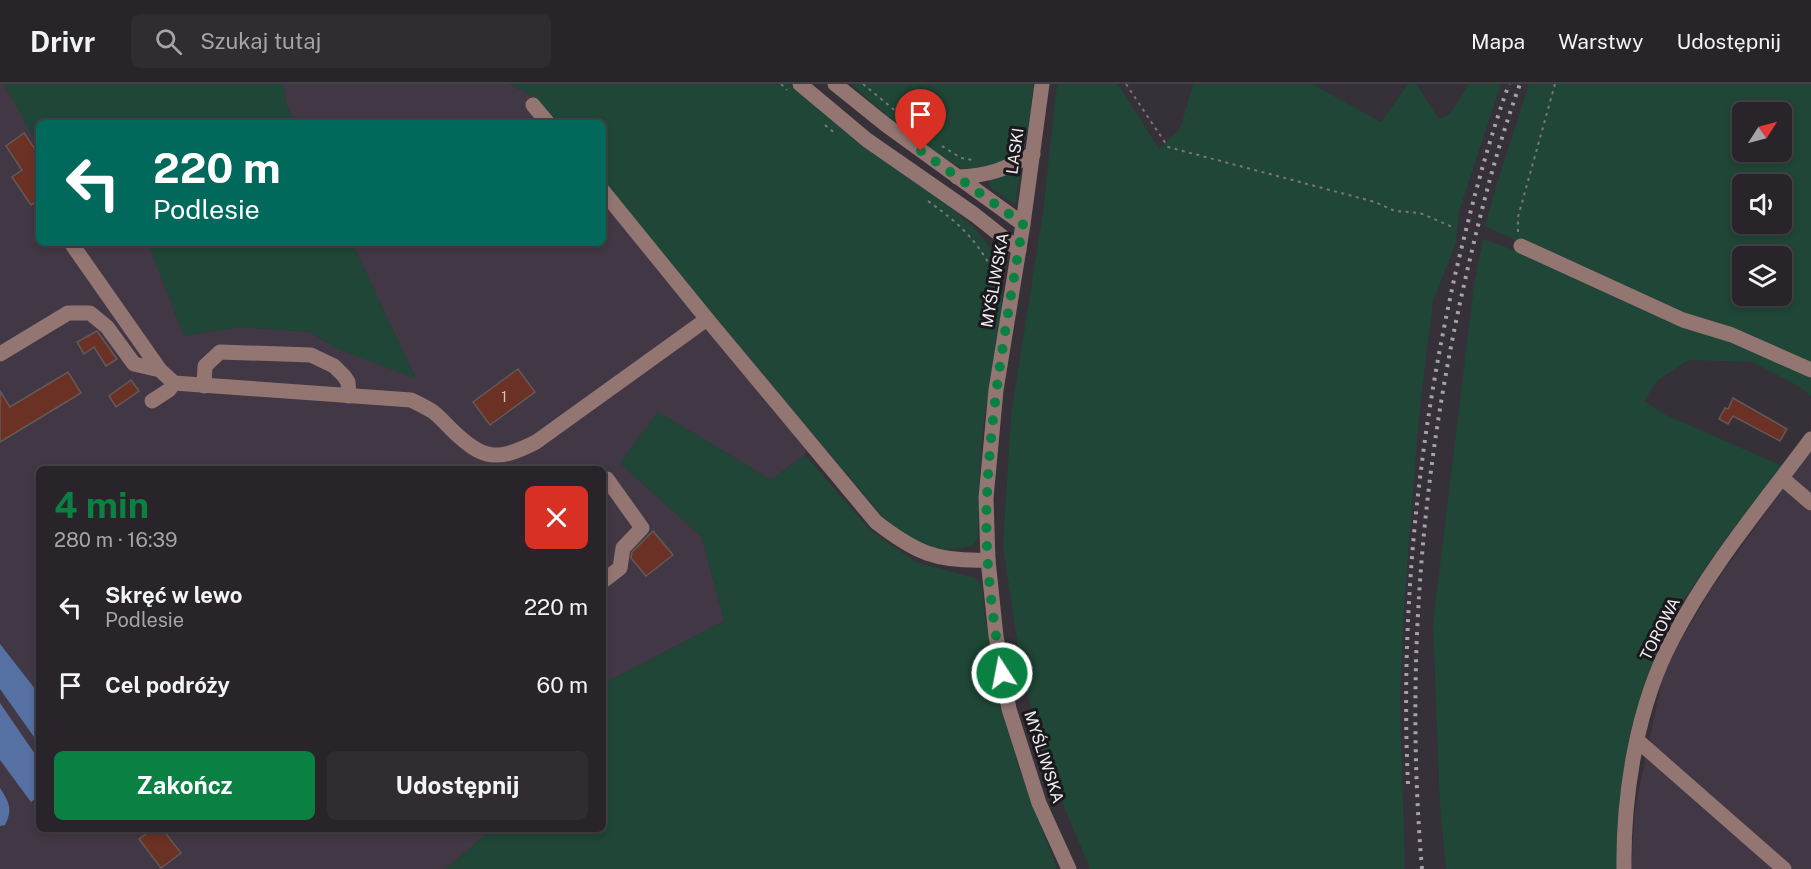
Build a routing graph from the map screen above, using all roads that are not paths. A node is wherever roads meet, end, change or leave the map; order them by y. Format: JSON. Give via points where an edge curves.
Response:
{"nodes":[{"id":1,"x":835,"y":84,"type":"edge"},
{"id":2,"x":1042,"y":84,"type":"edge"},
{"id":3,"x":794,"y":87,"type":"edge"},
{"id":4,"x":533,"y":105,"type":"dead end"},
{"id":5,"x":546,"y":120,"type":"edge"},
{"id":6,"x":1033,"y":154,"type":"junction"},
{"id":7,"x":957,"y":177,"type":"junction"},
{"id":8,"x":606,"y":195,"type":"edge"},
{"id":9,"x":986,"y":196,"type":"junction"},
{"id":10,"x":975,"y":214,"type":"junction"},
{"id":11,"x":1023,"y":224,"type":"junction"},
{"id":12,"x":73,"y":246,"type":"edge"},
{"id":13,"x":1521,"y":246,"type":"road end"},
{"id":14,"x":1019,"y":250,"type":"junction"},
{"id":15,"x":707,"y":319,"type":"junction"},
{"id":16,"x":0,"y":354,"type":"edge"},
{"id":17,"x":160,"y":370,"type":"junction"},
{"id":18,"x":1811,"y":370,"type":"edge"},
{"id":19,"x":174,"y":383,"type":"junction"},
{"id":20,"x":204,"y":386,"type":"junction"},
{"id":21,"x":349,"y":396,"type":"junction"},
{"id":22,"x":152,"y":401,"type":"dead end"},
{"id":23,"x":1811,"y":439,"type":"edge"},
{"id":24,"x":494,"y":463,"type":"edge"},
{"id":25,"x":1782,"y":478,"type":"junction"},
{"id":26,"x":606,"y":479,"type":"edge"},
{"id":27,"x":1811,"y":503,"type":"edge"},
{"id":28,"x":988,"y":560,"type":"junction"},
{"id":29,"x":606,"y":578,"type":"edge"},
{"id":30,"x":1638,"y":741,"type":"junction"},
{"id":31,"x":1068,"y":869,"type":"edge"},
{"id":32,"x":1624,"y":869,"type":"edge"},
{"id":33,"x":1784,"y":869,"type":"edge"}],
"edges":[{"from":1,"to":7,"type":"street"},
{"from":2,"to":6,"type":"street","name":"LASKI"},
{"from":3,"to":10,"type":"street"},
{"from":4,"to":5,"type":"street"},
{"from":6,"to":7,"type":"street","via":[[987,175]]},
{"from":6,"to":11,"type":"street","name":"LASKI"},
{"from":7,"to":9,"type":"street"},
{"from":8,"to":15,"type":"street"},
{"from":9,"to":10,"type":"street","via":[[984,211]]},
{"from":9,"to":11,"type":"street"},
{"from":10,"to":14,"type":"street"},
{"from":11,"to":14,"type":"street","name":"MYŚLIWSKA"},
{"from":12,"to":17,"type":"street"},
{"from":13,"to":18,"type":"street","via":[[1683,320],[1732,335]]},
{"from":14,"to":28,"type":"street","name":"MYŚLIWSKA","via":[[991,433],[986,498]]},
{"from":15,"to":24,"type":"street","via":[[536,442]]},
{"from":15,"to":28,"type":"street","via":[[876,522],[918,551],[960,561]]},
{"from":16,"to":17,"type":"street","via":[[68,313],[90,314],[107,327],[134,364]]},
{"from":17,"to":19,"type":"street"},
{"from":19,"to":20,"type":"street"},
{"from":19,"to":22,"type":"street"},
{"from":20,"to":21,"type":"street"},
{"from":20,"to":21,"type":"street","via":[[205,366],[220,352],[311,355],[334,366],[344,376]]},
{"from":21,"to":24,"type":"street","via":[[411,400],[433,411],[469,447]]},
{"from":23,"to":25,"type":"street","name":"TOROWA"},
{"from":25,"to":27,"type":"street"},
{"from":25,"to":30,"type":"street","name":"TOROWA","via":[[1708,578],[1677,631],[1645,708]]},
{"from":26,"to":29,"type":"street","via":[[642,528],[623,548],[620,568]]},
{"from":28,"to":31,"type":"street","name":"MYŚLIWSKA","via":[[1009,709],[1039,804]]},
{"from":30,"to":32,"type":"street","name":"TOROWA","via":[[1626,796]]},
{"from":30,"to":33,"type":"street"}]}
